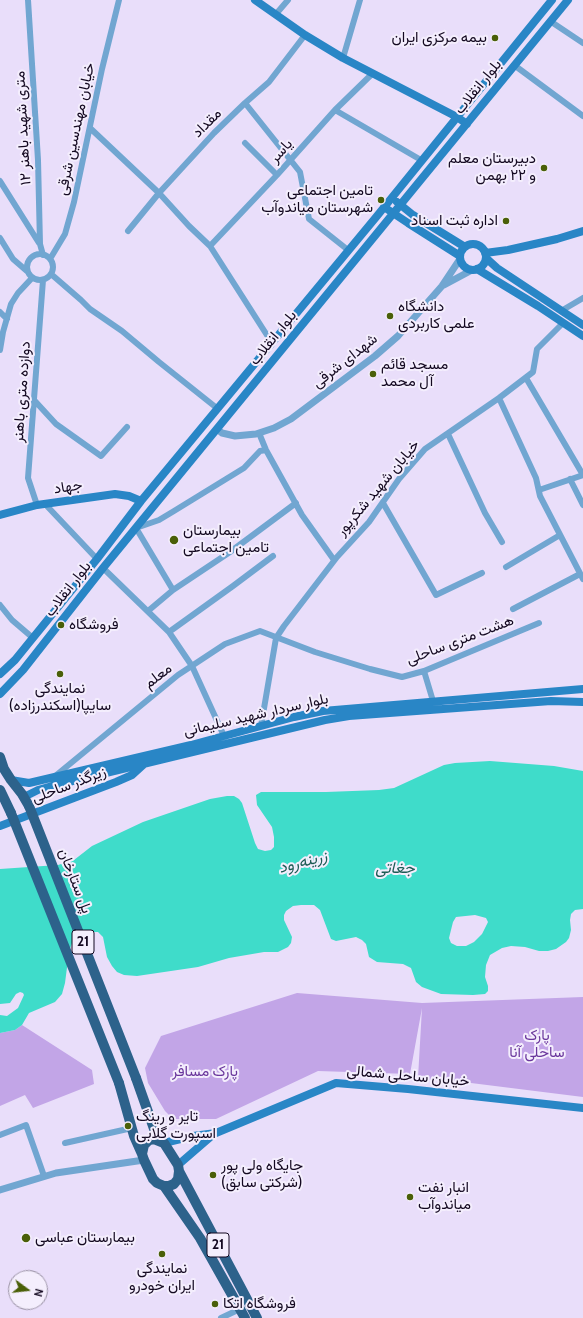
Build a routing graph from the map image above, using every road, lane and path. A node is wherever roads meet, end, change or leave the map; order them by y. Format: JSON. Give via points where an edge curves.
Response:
{"nodes":[{"id":1,"x":28,"y":0,"type":"edge"},
{"id":2,"x":119,"y":0,"type":"edge"},
{"id":3,"x":255,"y":0,"type":"edge"},
{"id":4,"x":288,"y":0,"type":"edge"},
{"id":5,"x":360,"y":0,"type":"edge"},
{"id":6,"x":552,"y":0,"type":"edge"},
{"id":7,"x":568,"y":0,"type":"edge"},
{"id":8,"x":276,"y":14,"type":"junction"},
{"id":9,"x":550,"y":22,"type":"junction"},
{"id":10,"x":305,"y":35,"type":"junction"},
{"id":11,"x":583,"y":43,"type":"edge"},
{"id":12,"x":343,"y":58,"type":"junction"},
{"id":13,"x":514,"y":65,"type":"junction"},
{"id":14,"x":372,"y":74,"type":"junction"},
{"id":15,"x":245,"y":103,"type":"junction"},
{"id":16,"x":335,"y":110,"type":"junction"},
{"id":17,"x":457,"y":116,"type":"junction"},
{"id":18,"x":583,"y":116,"type":"edge"},
{"id":19,"x":467,"y":124,"type":"junction"},
{"id":20,"x":90,"y":128,"type":"junction"},
{"id":21,"x":245,"y":143,"type":"dead end"},
{"id":22,"x":421,"y":160,"type":"junction"},
{"id":23,"x":290,"y":161,"type":"junction"},
{"id":24,"x":277,"y":175,"type":"junction"},
{"id":25,"x":0,"y":181,"type":"edge"},
{"id":26,"x":159,"y":193,"type":"junction"},
{"id":27,"x":391,"y":198,"type":"junction"},
{"id":28,"x":401,"y":205,"type":"junction"},
{"id":29,"x":384,"y":207,"type":"junction"},
{"id":30,"x":394,"y":214,"type":"junction"},
{"id":31,"x":128,"y":231,"type":"dead end"},
{"id":32,"x":583,"y":231,"type":"edge"},
{"id":33,"x":0,"y":238,"type":"edge"},
{"id":34,"x":40,"y":244,"type":"junction"},
{"id":35,"x":210,"y":246,"type":"junction"},
{"id":36,"x":465,"y":247,"type":"junction"},
{"id":37,"x":348,"y":250,"type":"junction"},
{"id":38,"x":43,"y":255,"type":"junction"},
{"id":39,"x":486,"y":255,"type":"junction"},
{"id":40,"x":460,"y":257,"type":"junction"},
{"id":41,"x":50,"y":259,"type":"junction"},
{"id":42,"x":475,"y":270,"type":"junction"},
{"id":43,"x":51,"y":274,"type":"junction"},
{"id":44,"x":30,"y":275,"type":"junction"},
{"id":45,"x":43,"y":280,"type":"junction"},
{"id":46,"x":442,"y":286,"type":"junction"},
{"id":47,"x":583,"y":298,"type":"edge"},
{"id":48,"x":561,"y":311,"type":"junction"},
{"id":49,"x":0,"y":312,"type":"edge"},
{"id":50,"x":7,"y":319,"type":"junction"},
{"id":51,"x":563,"y":323,"type":"junction"},
{"id":52,"x":583,"y":325,"type":"edge"},
{"id":53,"x":583,"y":336,"type":"edge"},
{"id":54,"x":272,"y":343,"type":"junction"},
{"id":55,"x":0,"y":350,"type":"edge"},
{"id":56,"x":526,"y":378,"type":"junction"},
{"id":57,"x":499,"y":398,"type":"junction"},
{"id":58,"x":34,"y":400,"type":"junction"},
{"id":59,"x":218,"y":409,"type":"junction"},
{"id":60,"x":207,"y":422,"type":"junction"},
{"id":61,"x":127,"y":427,"type":"dead end"},
{"id":62,"x":217,"y":429,"type":"junction"},
{"id":63,"x":259,"y":433,"type":"junction"},
{"id":64,"x":448,"y":434,"type":"junction"},
{"id":65,"x":266,"y":450,"type":"junction"},
{"id":66,"x":583,"y":475,"type":"edge"},
{"id":67,"x":570,"y":479,"type":"junction"},
{"id":68,"x":539,"y":490,"type":"junction"},
{"id":69,"x":141,"y":501,"type":"junction"},
{"id":70,"x":296,"y":503,"type":"junction"},
{"id":71,"x":383,"y":503,"type":"junction"},
{"id":72,"x":42,"y":505,"type":"junction"},
{"id":73,"x":583,"y":505,"type":"edge"},
{"id":74,"x":0,"y":515,"type":"edge"},
{"id":75,"x":136,"y":528,"type":"junction"},
{"id":76,"x":560,"y":536,"type":"junction"},
{"id":77,"x":502,"y":542,"type":"dead end"},
{"id":78,"x":273,"y":556,"type":"dead end"},
{"id":79,"x":97,"y":559,"type":"junction"},
{"id":80,"x":334,"y":560,"type":"junction"},
{"id":81,"x":506,"y":567,"type":"dead end"},
{"id":82,"x":103,"y":568,"type":"junction"},
{"id":83,"x":482,"y":573,"type":"dead end"},
{"id":84,"x":582,"y":576,"type":"edge"},
{"id":85,"x":173,"y":590,"type":"junction"},
{"id":86,"x":0,"y":606,"type":"edge"},
{"id":87,"x":513,"y":609,"type":"dead end"},
{"id":88,"x":148,"y":611,"type":"junction"},
{"id":89,"x":539,"y":623,"type":"dead end"},
{"id":90,"x":169,"y":632,"type":"junction"},
{"id":91,"x":33,"y":638,"type":"junction"},
{"id":92,"x":276,"y":638,"type":"junction"},
{"id":93,"x":15,"y":660,"type":"junction"},
{"id":94,"x":192,"y":666,"type":"junction"},
{"id":95,"x":23,"y":670,"type":"junction"},
{"id":96,"x":424,"y":671,"type":"junction"},
{"id":97,"x":0,"y":674,"type":"edge"},
{"id":98,"x":583,"y":689,"type":"edge"},
{"id":99,"x":0,"y":694,"type":"edge"},
{"id":100,"x":434,"y":701,"type":"junction"},
{"id":101,"x":583,"y":702,"type":"edge"},
{"id":102,"x":261,"y":726,"type":"junction"},
{"id":103,"x":224,"y":736,"type":"junction"},
{"id":104,"x":0,"y":757,"type":"edge"},
{"id":105,"x":144,"y":764,"type":"junction"},
{"id":106,"x":79,"y":776,"type":"junction"},
{"id":107,"x":54,"y":778,"type":"junction"},
{"id":108,"x":11,"y":780,"type":"junction"},
{"id":109,"x":1,"y":796,"type":"edge"},
{"id":110,"x":24,"y":797,"type":"junction"},
{"id":111,"x":0,"y":826,"type":"edge"},
{"id":112,"x":583,"y":1108,"type":"edge"},
{"id":113,"x":132,"y":1128,"type":"junction"},
{"id":114,"x":216,"y":1133,"type":"junction"},
{"id":115,"x":0,"y":1135,"type":"edge"},
{"id":116,"x":161,"y":1142,"type":"junction"},
{"id":117,"x":65,"y":1143,"type":"dead end"},
{"id":118,"x":143,"y":1157,"type":"junction"},
{"id":119,"x":178,"y":1168,"type":"junction"},
{"id":120,"x":44,"y":1176,"type":"junction"},
{"id":121,"x":164,"y":1186,"type":"junction"},
{"id":122,"x":0,"y":1190,"type":"edge"},
{"id":123,"x":199,"y":1206,"type":"junction"},
{"id":124,"x":184,"y":1216,"type":"junction"},
{"id":125,"x":242,"y":1314,"type":"edge"},
{"id":126,"x":221,"y":1318,"type":"edge"},
{"id":127,"x":257,"y":1318,"type":"edge"}],
"edges":[{"from":1,"to":34,"type":"street","name":"۱۲ متری شهید باهنر","via":[[38,160]]},
{"from":2,"to":20,"type":"street","name":"خیابان مهندسین شرقی"},
{"from":3,"to":8,"type":"main road"},
{"from":4,"to":8,"type":"street"},
{"from":5,"to":12,"type":"street"},
{"from":6,"to":17,"type":"main road","name":"بلوار انقلاب"},
{"from":7,"to":9,"type":"main road","name":"بلوار انقلاب"},
{"from":8,"to":10,"type":"main road"},
{"from":9,"to":11,"type":"street"},
{"from":9,"to":13,"type":"main road","name":"بلوار انقلاب"},
{"from":10,"to":12,"type":"main road"},
{"from":10,"to":15,"type":"street","name":"مقداد","via":[[269,82]]},
{"from":12,"to":14,"type":"main road"},
{"from":13,"to":18,"type":"street"},
{"from":13,"to":19,"type":"main road","name":"بلوار انقلاب"},
{"from":14,"to":16,"type":"street","name":"یاسر"},
{"from":14,"to":17,"type":"main road"},
{"from":15,"to":23,"type":"street"},
{"from":15,"to":26,"type":"street","name":"مقداد"},
{"from":16,"to":22,"type":"street"},
{"from":16,"to":23,"type":"street","name":"یاسر"},
{"from":17,"to":19,"type":"main road"},
{"from":17,"to":22,"type":"main road","name":"بلوار انقلاب"},
{"from":19,"to":28,"type":"main road","name":"بلوار انقلاب"},
{"from":20,"to":26,"type":"street"},
{"from":20,"to":41,"type":"street","name":"خیابان مهندسین شرقی","via":[[65,234]]},
{"from":21,"to":24,"type":"street"},
{"from":22,"to":27,"type":"main road","name":"بلوار انقلاب"},
{"from":23,"to":24,"type":"street","name":"یاسر"},
{"from":23,"to":37,"type":"street","via":[[300,172],[309,219]]},
{"from":24,"to":35,"type":"street","name":"یاسر"},
{"from":25,"to":34,"type":"street"},
{"from":26,"to":31,"type":"street","name":"مقداد"},
{"from":26,"to":35,"type":"street"},
{"from":27,"to":28,"type":"main road"},
{"from":27,"to":29,"type":"main road","name":"بلوار انقلاب"},
{"from":28,"to":30,"type":"main road","name":"بلوار انقلاب"},
{"from":28,"to":36,"type":"main road"},
{"from":29,"to":30,"type":"main road"},
{"from":29,"to":37,"type":"main road","name":"بلوار انقلاب"},
{"from":30,"to":40,"type":"main road"},
{"from":30,"to":62,"type":"main road","name":"بلوار انقلاب"},
{"from":32,"to":39,"type":"main road","via":[[557,240]]},
{"from":33,"to":44,"type":"street","via":[[13,259]]},
{"from":34,"to":38,"type":"street","name":"۱۲ متری شهید باهنر"},
{"from":35,"to":54,"type":"street"},
{"from":36,"to":39,"type":"main road","via":[[476,244]]},
{"from":36,"to":40,"type":"main road"},
{"from":37,"to":54,"type":"main road","name":"بلوار انقلاب"},
{"from":38,"to":41,"type":"street"},
{"from":38,"to":44,"type":"street","via":[[31,258],[27,266]]},
{"from":39,"to":42,"type":"main road","via":[[483,265]]},
{"from":39,"to":48,"type":"main road","via":[[497,268]]},
{"from":40,"to":42,"type":"main road","via":[[465,267]]},
{"from":40,"to":46,"type":"street","name":"شهدای شرقی"},
{"from":41,"to":43,"type":"street","via":[[53,266]]},
{"from":42,"to":46,"type":"street"},
{"from":42,"to":51,"type":"main road"},
{"from":43,"to":45,"type":"street"},
{"from":43,"to":59,"type":"street","via":[[90,309],[122,331]]},
{"from":44,"to":45,"type":"street","via":[[36,280]]},
{"from":44,"to":50,"type":"street","via":[[11,304]]},
{"from":45,"to":58,"type":"street","name":"دوازده متری باهنر"},
{"from":46,"to":63,"type":"street","name":"شهدای شرقی","via":[[398,336],[375,356],[291,419]]},
{"from":47,"to":48,"type":"street"},
{"from":48,"to":52,"type":"main road"},
{"from":49,"to":50,"type":"street"},
{"from":50,"to":55,"type":"street"},
{"from":51,"to":53,"type":"main road"},
{"from":51,"to":56,"type":"street","name":"خیابان شهید شکرپور","via":[[538,349],[533,372]]},
{"from":54,"to":59,"type":"main road","name":"بلوار انقلاب"},
{"from":56,"to":57,"type":"street","name":"خیابان شهید شکرپور"},
{"from":56,"to":66,"type":"street"},
{"from":57,"to":64,"type":"street","name":"خیابان شهید شکرپور"},
{"from":57,"to":68,"type":"street","via":[[536,478]]},
{"from":58,"to":61,"type":"street","via":[[56,424],[100,456]]},
{"from":58,"to":72,"type":"street","name":"دوازده متری باهنر","via":[[28,478]]},
{"from":59,"to":60,"type":"main road","name":"بلوار انقلاب"},
{"from":60,"to":62,"type":"main road"},
{"from":60,"to":69,"type":"main road","name":"بلوار انقلاب"},
{"from":62,"to":63,"type":"street","name":"شهدای شرقی","via":[[235,436]]},
{"from":62,"to":75,"type":"main road","name":"بلوار انقلاب"},
{"from":63,"to":65,"type":"street"},
{"from":64,"to":71,"type":"street","name":"خیابان شهید شکرپور","via":[[425,449]]},
{"from":64,"to":77,"type":"street","via":[[485,513]]},
{"from":65,"to":70,"type":"street"},
{"from":65,"to":75,"type":"street","via":[[260,451],[244,468],[174,512]]},
{"from":66,"to":67,"type":"street"},
{"from":67,"to":68,"type":"street"},
{"from":67,"to":73,"type":"street"},
{"from":68,"to":76,"type":"street"},
{"from":69,"to":72,"type":"main road","name":"جهاد","via":[[115,494]]},
{"from":69,"to":79,"type":"main road","name":"بلوار انقلاب"},
{"from":70,"to":80,"type":"street"},
{"from":70,"to":85,"type":"street"},
{"from":71,"to":80,"type":"street","name":"خیابان شهید شکرپور"},
{"from":71,"to":83,"type":"street","via":[[436,595]]},
{"from":72,"to":74,"type":"main road","name":"جهاد"},
{"from":72,"to":79,"type":"street"},
{"from":75,"to":82,"type":"main road","name":"بلوار انقلاب"},
{"from":75,"to":85,"type":"street"},
{"from":76,"to":81,"type":"street"},
{"from":76,"to":84,"type":"street"},
{"from":78,"to":90,"type":"street"},
{"from":79,"to":91,"type":"main road","name":"بلوار انقلاب"},
{"from":80,"to":92,"type":"street","name":"خیابان شهید شکرپور"},
{"from":82,"to":88,"type":"street"},
{"from":82,"to":95,"type":"main road","name":"بلوار انقلاب"},
{"from":84,"to":87,"type":"street"},
{"from":85,"to":88,"type":"street"},
{"from":86,"to":91,"type":"street"},
{"from":88,"to":90,"type":"street"},
{"from":89,"to":96,"type":"street","name":"هشت متری ساحلی"},
{"from":90,"to":94,"type":"street"},
{"from":91,"to":93,"type":"main road","name":"بلوار انقلاب"},
{"from":92,"to":94,"type":"street","name":"معلم","via":[[260,631],[225,644]]},
{"from":92,"to":96,"type":"street","name":"هشت متری ساحلی","via":[[314,652],[396,675]]},
{"from":92,"to":102,"type":"street"},
{"from":93,"to":95,"type":"main road"},
{"from":93,"to":97,"type":"main road","name":"بلوار انقلاب"},
{"from":94,"to":103,"type":"street"},
{"from":94,"to":107,"type":"street","name":"معلم"},
{"from":95,"to":99,"type":"main road","name":"بلوار انقلاب"},
{"from":96,"to":100,"type":"street"},
{"from":98,"to":100,"type":"main road","name":"بلوار سردار شهید سلیمانی"},
{"from":100,"to":102,"type":"main road","name":"بلوار سردار شهید سلیمانی","via":[[323,711]]},
{"from":101,"to":105,"type":"main road","name":"بلوار سردار شهید سلیمانی","via":[[551,701],[337,718]]},
{"from":102,"to":103,"type":"main road","name":"بلوار سردار شهید سلیمانی"},
{"from":103,"to":106,"type":"main road","name":"بلوار سردار شهید سلیمانی"},
{"from":104,"to":108,"type":"highway","number":"21"},
{"from":105,"to":106,"type":"main road","name":"بلوار سردار شهید سلیمانی"},
{"from":105,"to":111,"type":"main road","name":"زیرگذر ساحلی","via":[[132,775],[116,782]]},
{"from":106,"to":107,"type":"main road","name":"بلوار سردار شهید سلیمانی"},
{"from":106,"to":110,"type":"main road","name":"بلوار سردار شهید سلیمانی"},
{"from":107,"to":108,"type":"main road","name":"بلوار سردار شهید سلیمانی","via":[[29,783]]},
{"from":108,"to":110,"type":"highway","number":"21"},
{"from":109,"to":113,"type":"highway","number":"21","bridge":true,"via":[[11,812],[118,1083]]},
{"from":110,"to":116,"type":"highway","name":"پل ستارخان","number":"21","bridge":true},
{"from":112,"to":114,"type":"main road","name":"خیابان ساحلی شمالی","via":[[336,1083]]},
{"from":113,"to":117,"type":"street"},
{"from":113,"to":118,"type":"highway","number":"21"},
{"from":114,"to":116,"type":"main road"},
{"from":114,"to":119,"type":"main road"},
{"from":115,"to":120,"type":"street","via":[[26,1125]]},
{"from":116,"to":118,"type":"highway","via":[[149,1140],[144,1145]]},
{"from":116,"to":119,"type":"highway"},
{"from":118,"to":120,"type":"street"},
{"from":118,"to":121,"type":"highway","via":[[153,1179]]},
{"from":119,"to":121,"type":"highway","via":[[178,1179],[174,1184]]},
{"from":119,"to":123,"type":"highway","number":"21"},
{"from":120,"to":122,"type":"street"},
{"from":121,"to":124,"type":"highway","number":"21"},
{"from":123,"to":124,"type":"highway","via":[[189,1204],[185,1207]]},
{"from":123,"to":127,"type":"highway","number":"21"},
{"from":124,"to":125,"type":"highway","number":"21","via":[[200,1238]]},
{"from":125,"to":126,"type":"street"}]}
